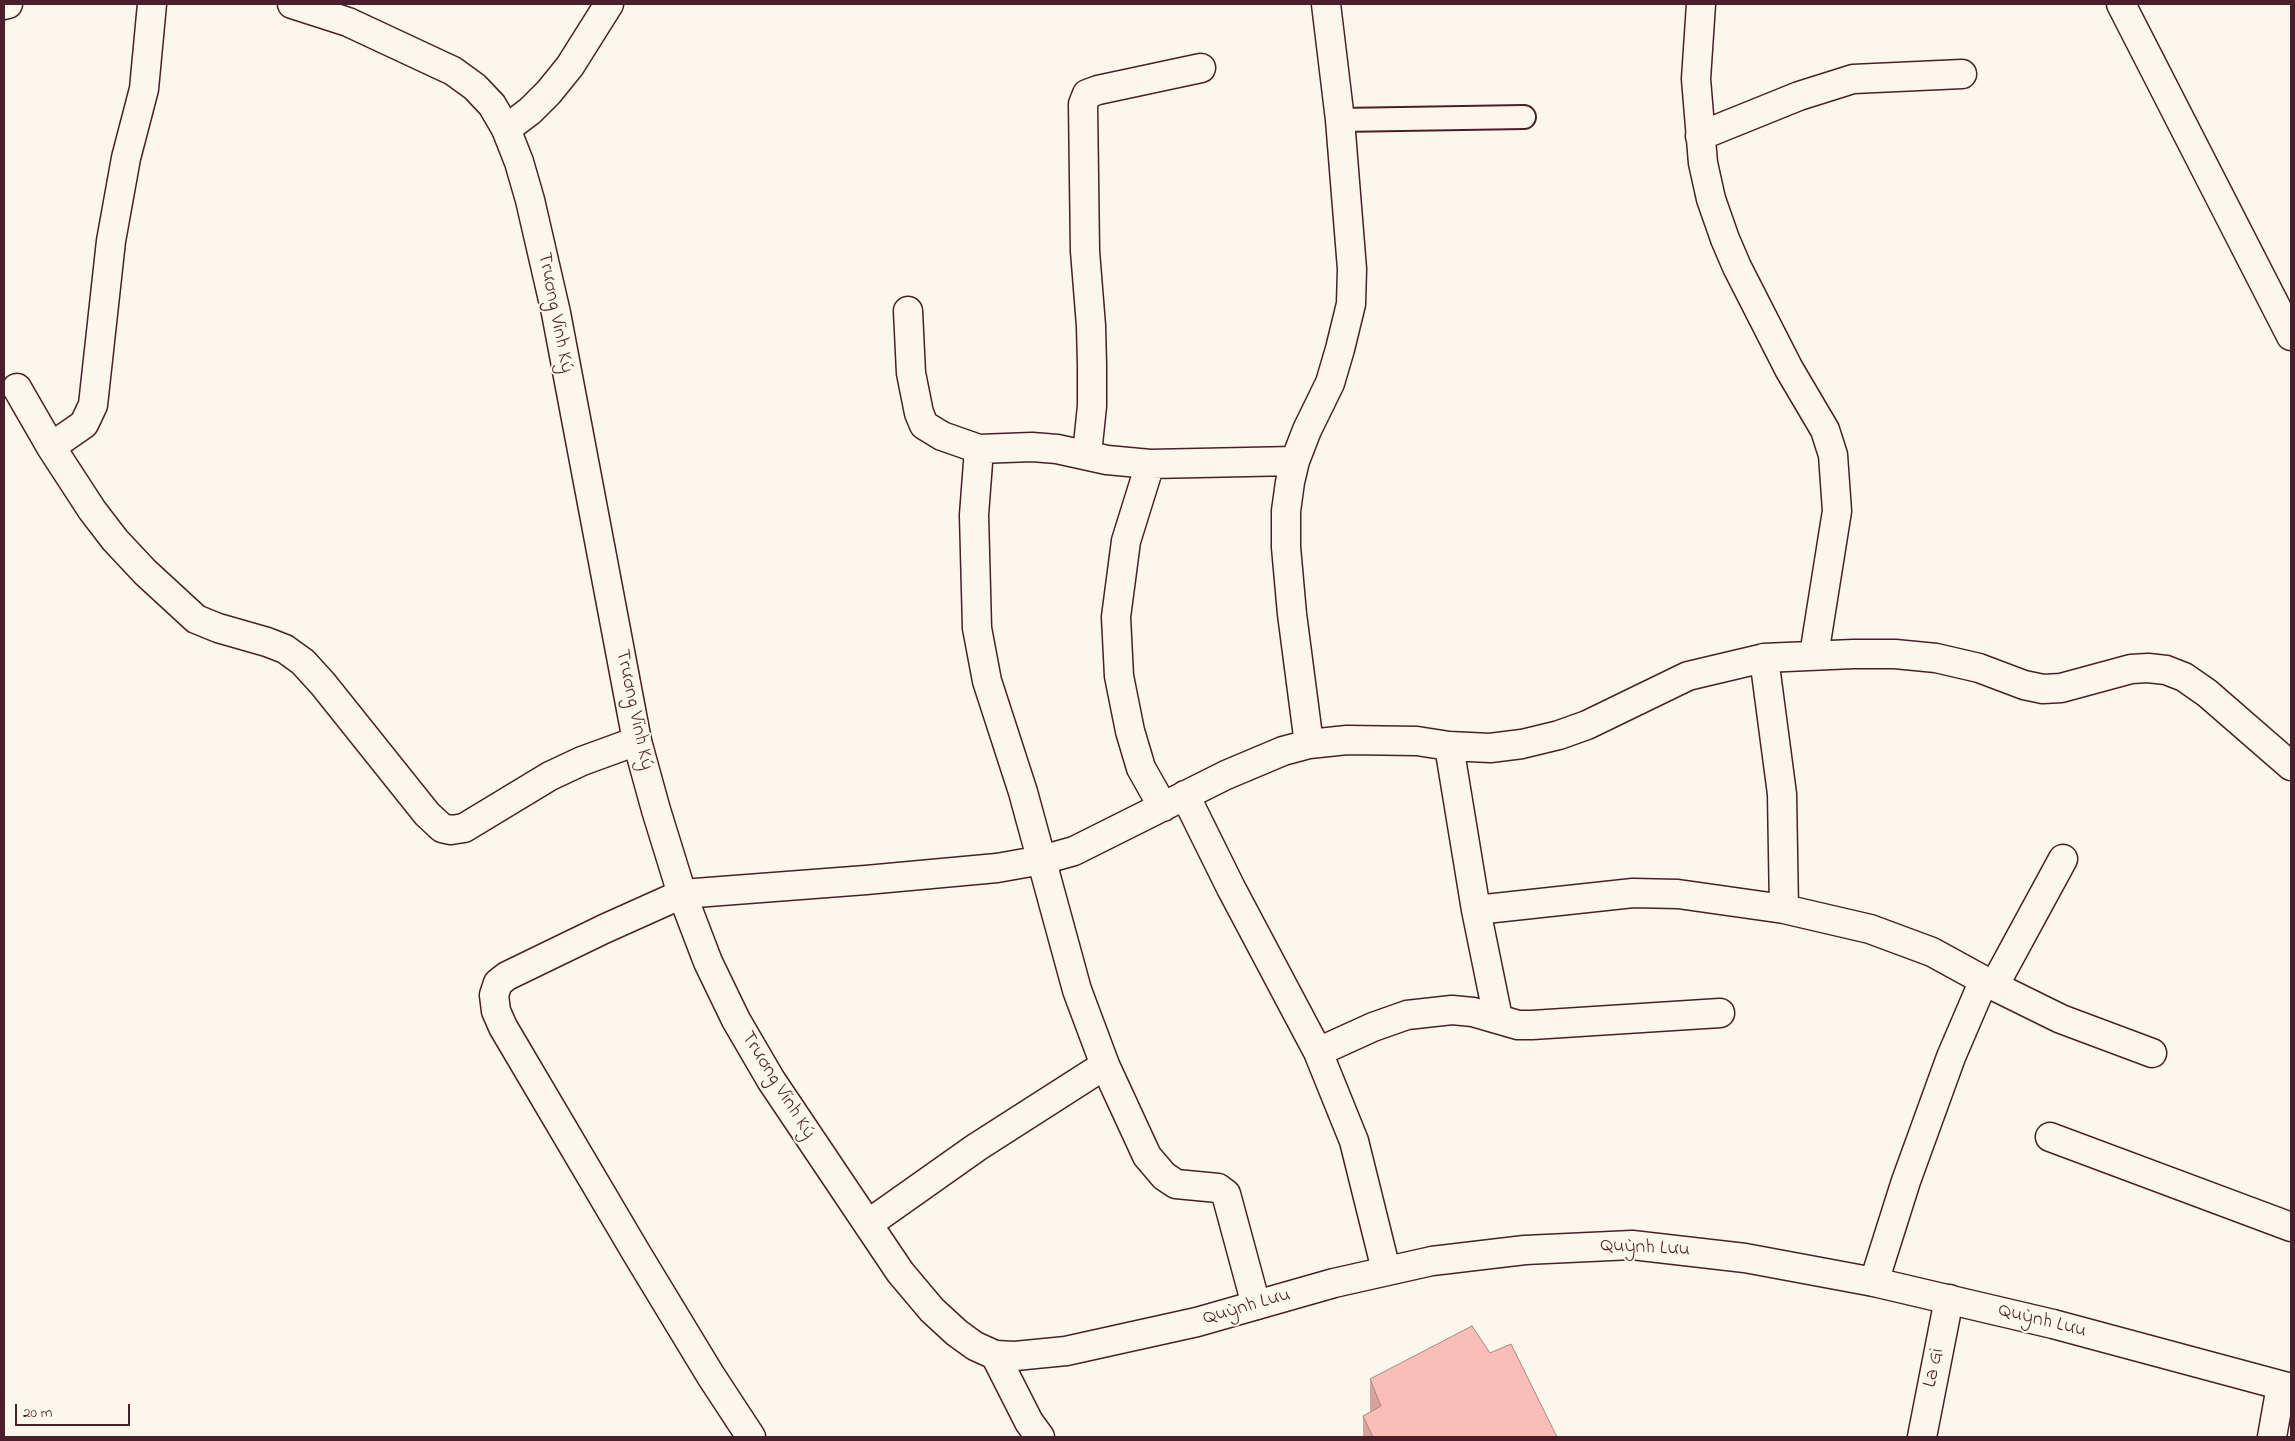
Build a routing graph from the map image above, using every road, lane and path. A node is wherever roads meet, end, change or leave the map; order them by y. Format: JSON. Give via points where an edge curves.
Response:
{"nodes":[{"id":1,"x":8,"y":4,"type":"edge"},
{"id":2,"x":152,"y":4,"type":"edge"},
{"id":3,"x":610,"y":4,"type":"edge"},
{"id":4,"x":1326,"y":4,"type":"edge"},
{"id":5,"x":1701,"y":4,"type":"edge"},
{"id":6,"x":2121,"y":4,"type":"edge"},
{"id":7,"x":4,"y":5,"type":"edge"},
{"id":8,"x":305,"y":6,"type":"edge"},
{"id":9,"x":1200,"y":68,"type":"dead end"},
{"id":10,"x":1962,"y":74,"type":"dead end"},
{"id":11,"x":1524,"y":117,"type":"dead end"},
{"id":12,"x":1340,"y":120,"type":"junction"},
{"id":13,"x":506,"y":129,"type":"junction"},
{"id":14,"x":1700,"y":136,"type":"junction"},
{"id":15,"x":908,"y":312,"type":"dead end"},
{"id":16,"x":2291,"y":336,"type":"edge"},
{"id":17,"x":17,"y":388,"type":"dead end"},
{"id":18,"x":50,"y":447,"type":"junction"},
{"id":19,"x":979,"y":449,"type":"junction"},
{"id":20,"x":1087,"y":454,"type":"junction"},
{"id":21,"x":1295,"y":461,"type":"junction"},
{"id":22,"x":1150,"y":464,"type":"junction"},
{"id":23,"x":1814,"y":655,"type":"junction"},
{"id":24,"x":1764,"y":658,"type":"junction"},
{"id":25,"x":637,"y":741,"type":"junction"},
{"id":26,"x":1309,"y":744,"type":"junction"},
{"id":27,"x":1449,"y":746,"type":"junction"},
{"id":28,"x":2291,"y":766,"type":"edge"},
{"id":29,"x":1174,"y":801,"type":"junction"},
{"id":30,"x":2063,"y":859,"type":"dead end"},
{"id":31,"x":1042,"y":860,"type":"junction"},
{"id":32,"x":682,"y":894,"type":"junction"},
{"id":33,"x":1784,"y":909,"type":"junction"},
{"id":34,"x":1476,"y":910,"type":"junction"},
{"id":35,"x":1989,"y":983,"type":"junction"},
{"id":36,"x":1720,"y":1014,"type":"dead end"},
{"id":37,"x":1498,"y":1018,"type":"junction"},
{"id":38,"x":1318,"y":1052,"type":"junction"},
{"id":39,"x":2152,"y":1053,"type":"dead end"},
{"id":40,"x":1105,"y":1065,"type":"junction"},
{"id":41,"x":2050,"y":1137,"type":"dead end"},
{"id":42,"x":868,"y":1224,"type":"junction"},
{"id":43,"x":2291,"y":1227,"type":"edge"},
{"id":44,"x":1386,"y":1270,"type":"junction"},
{"id":45,"x":1874,"y":1282,"type":"junction"},
{"id":46,"x":1949,"y":1299,"type":"junction"},
{"id":47,"x":1256,"y":1305,"type":"junction"},
{"id":48,"x":995,"y":1354,"type":"junction"},
{"id":49,"x":2286,"y":1387,"type":"edge"},
{"id":50,"x":751,"y":1437,"type":"edge"},
{"id":51,"x":1040,"y":1437,"type":"edge"},
{"id":52,"x":1922,"y":1437,"type":"edge"},
{"id":53,"x":2272,"y":1437,"type":"edge"}],
"edges":[{"from":1,"to":7,"type":"street"},
{"from":2,"to":18,"type":"street","via":[[144,89],[126,158],[111,242],[93,406],[84,424]]},
{"from":3,"to":13,"type":"street","via":[[549,92]]},
{"from":4,"to":12,"type":"street"},
{"from":5,"to":14,"type":"street","via":[[1696,79]]},
{"from":6,"to":16,"type":"street"},
{"from":8,"to":13,"type":"street","name":"Trương Vĩnh Ký","via":[[453,70],[492,105]]},
{"from":9,"to":20,"type":"street","via":[[1098,90],[1087,94],[1083,104],[1085,251],[1092,365]]},
{"from":10,"to":14,"type":"street","via":[[1852,79],[1799,96]]},
{"from":11,"to":12,"type":"lane"},
{"from":12,"to":21,"type":"street","via":[[1352,270],[1351,304],[1330,383]]},
{"from":13,"to":25,"type":"street","name":"Trương Vĩnh Ký","via":[[530,200],[556,313]]},
{"from":14,"to":23,"type":"street","via":[[1711,199],[1725,239],[1789,369],[1825,430],[1833,455],[1837,511]]},
{"from":15,"to":19,"type":"street","via":[[911,373],[924,425],[942,436]]},
{"from":17,"to":18,"type":"street"},
{"from":18,"to":25,"type":"street","via":[[115,540],[145,572],[196,619],[268,642],[303,662],[427,814],[442,828],[464,828],[550,776]]},
{"from":19,"to":20,"type":"street","via":[[1032,447]]},
{"from":19,"to":31,"type":"street","via":[[974,515],[976,628],[988,681]]},
{"from":20,"to":22,"type":"street","via":[[1107,460]]},
{"from":21,"to":22,"type":"street"},
{"from":21,"to":26,"type":"street","via":[[1286,511],[1286,547]]},
{"from":22,"to":29,"type":"street","via":[[1126,541],[1116,618],[1119,676],[1141,768]]},
{"from":23,"to":24,"type":"street"},
{"from":23,"to":28,"type":"street","via":[[1895,654],[1936,658],[2043,689],[2061,688],[2131,669],[2166,670],[2184,677],[2207,693]]},
{"from":24,"to":27,"type":"street","via":[[1688,676],[1587,725],[1559,735],[1490,748]]},
{"from":24,"to":33,"type":"street","via":[[1782,794]]},
{"from":25,"to":32,"type":"street","name":"Trương Vĩnh Ký"},
{"from":26,"to":27,"type":"street","via":[[1380,739]]},
{"from":26,"to":29,"type":"street","via":[[1257,761]]},
{"from":27,"to":34,"type":"street"},
{"from":29,"to":31,"type":"street","via":[[1074,851]]},
{"from":29,"to":38,"type":"street","via":[[1231,888]]},
{"from":30,"to":35,"type":"street"},
{"from":31,"to":32,"type":"street","via":[[954,872]]},
{"from":31,"to":40,"type":"street","via":[[1077,990]]},
{"from":32,"to":42,"type":"street","name":"Trương Vĩnh Ký","via":[[708,962],[736,1020],[771,1080]]},
{"from":32,"to":50,"type":"street","via":[[507,976],[498,983],[494,995],[496,1011],[642,1262]]},
{"from":33,"to":34,"type":"street","via":[[1678,894],[1633,893]]},
{"from":33,"to":35,"type":"street","via":[[1870,929],[1932,952]]},
{"from":34,"to":37,"type":"street"},
{"from":35,"to":39,"type":"street","via":[[2061,1019]]},
{"from":35,"to":45,"type":"street","via":[[1948,1066]]},
{"from":36,"to":37,"type":"street","via":[[1532,1026]]},
{"from":37,"to":38,"type":"street","via":[[1452,1010],[1408,1015]]},
{"from":38,"to":44,"type":"street","via":[[1354,1141]]},
{"from":40,"to":42,"type":"street","via":[[977,1147]]},
{"from":40,"to":47,"type":"street","via":[[1147,1156],[1164,1176],[1176,1184],[1218,1188],[1226,1194]]},
{"from":41,"to":43,"type":"street"},
{"from":42,"to":48,"type":"street","name":"Trương Vĩnh Ký","via":[[900,1272],[932,1310],[963,1338]]},
{"from":44,"to":45,"type":"street","name":"Quỳnh Lưu","via":[[1525,1250],[1632,1245],[1745,1258]]},
{"from":44,"to":47,"type":"street","name":"Quỳnh Lưu"},
{"from":45,"to":46,"type":"street","name":"Quỳnh Lưu"},
{"from":46,"to":49,"type":"street","name":"Quỳnh Lưu"},
{"from":46,"to":52,"type":"street","name":"La Gi"},
{"from":47,"to":48,"type":"street","name":"Quỳnh Lưu","via":[[1145,1335],[1066,1351],[1015,1356]]},
{"from":48,"to":51,"type":"street","via":[[1029,1422]]},
{"from":49,"to":53,"type":"street"}]}
